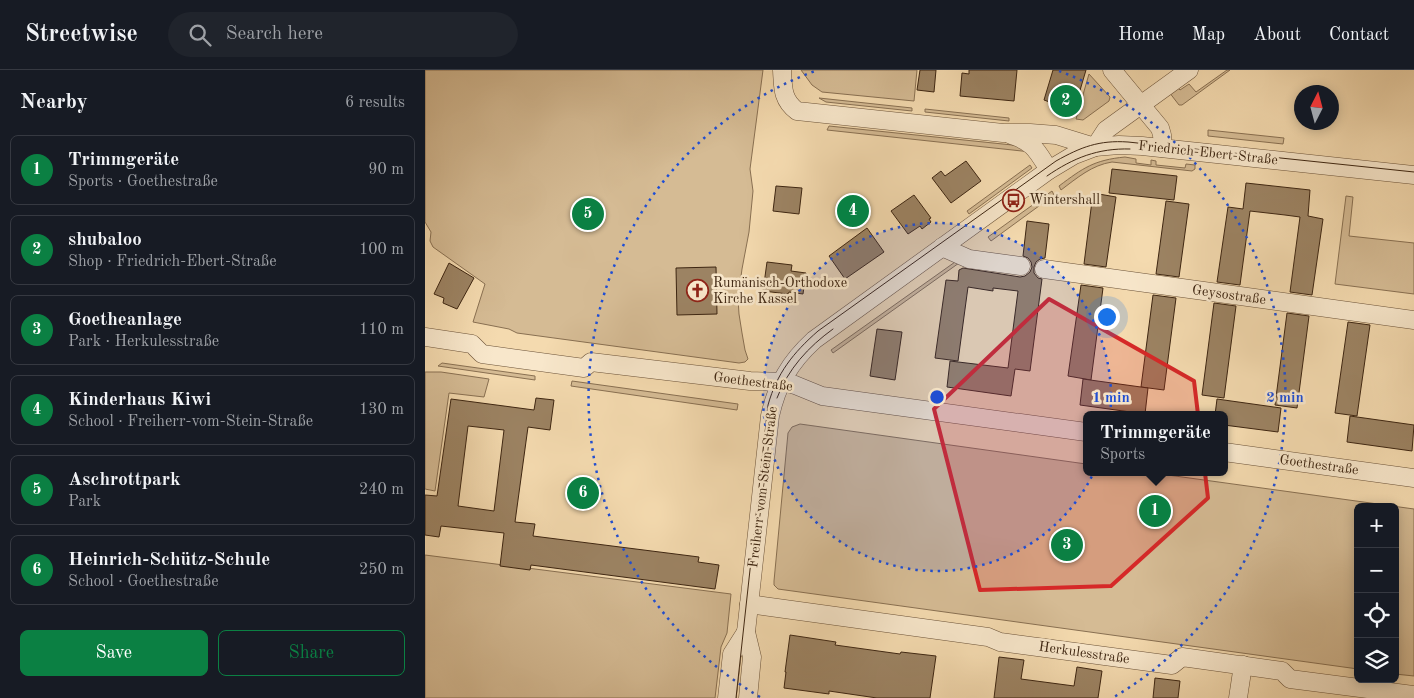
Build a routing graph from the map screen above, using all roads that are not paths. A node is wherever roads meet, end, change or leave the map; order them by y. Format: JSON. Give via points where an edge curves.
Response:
{"nodes":[{"id":1,"x":782,"y":70,"type":"edge"},
{"id":2,"x":1112,"y":70,"type":"edge"},
{"id":3,"x":1189,"y":70,"type":"edge"},
{"id":4,"x":1141,"y":105,"type":"junction"},
{"id":5,"x":1003,"y":133,"type":"junction"},
{"id":6,"x":1095,"y":148,"type":"junction"},
{"id":7,"x":1163,"y":148,"type":"junction"},
{"id":8,"x":1046,"y":165,"type":"junction"},
{"id":9,"x":1414,"y":175,"type":"edge"},
{"id":10,"x":942,"y":247,"type":"junction"},
{"id":11,"x":1021,"y":266,"type":"dead end"},
{"id":12,"x":1043,"y":269,"type":"dead end"},
{"id":13,"x":1414,"y":320,"type":"edge"},
{"id":14,"x":425,"y":337,"type":"edge"},
{"id":15,"x":780,"y":382,"type":"junction"},
{"id":16,"x":1083,"y":432,"type":"edge"},
{"id":17,"x":1228,"y":453,"type":"edge"},
{"id":18,"x":1414,"y":478,"type":"edge"},
{"id":19,"x":749,"y":604,"type":"junction"},
{"id":20,"x":746,"y":632,"type":"junction"},
{"id":21,"x":1243,"y":665,"type":"junction"},
{"id":22,"x":1414,"y":695,"type":"edge"},
{"id":23,"x":727,"y":698,"type":"edge"},
{"id":24,"x":748,"y":698,"type":"edge"},
{"id":25,"x":1237,"y":698,"type":"edge"}],
"edges":[{"from":1,"to":5,"type":"street","name":"Friedrich-Ebert-Straße","via":[[783,90],[797,111]]},
{"from":2,"to":4,"type":"street"},
{"from":3,"to":4,"type":"street"},
{"from":4,"to":6,"type":"street","via":[[1106,130]]},
{"from":4,"to":7,"type":"street","via":[[1160,128]]},
{"from":5,"to":6,"type":"street","name":"Friedrich-Ebert-Straße","via":[[1056,135]]},
{"from":5,"to":8,"type":"street","name":"Friedrich-Ebert-Straße","via":[[1025,139]]},
{"from":6,"to":7,"type":"street","name":"Friedrich-Ebert-Straße","via":[[1119,145]]},
{"from":6,"to":8,"type":"street","name":"Freiherr-vom-Stein-Straße"},
{"from":7,"to":9,"type":"street","name":"Friedrich-Ebert-Straße"},
{"from":8,"to":10,"type":"street","name":"Freiherr-vom-Stein-Straße"},
{"from":10,"to":11,"type":"street","via":[[969,259]]},
{"from":10,"to":15,"type":"street","name":"Freiherr-vom-Stein-Straße","via":[[814,340],[796,358]]},
{"from":12,"to":13,"type":"street","name":"Geysostraße"},
{"from":14,"to":15,"type":"street","name":"Goethestraße","via":[[472,344],[481,354],[584,368],[591,362],[750,382]]},
{"from":15,"to":16,"type":"street","name":"Goethestraße","via":[[822,396]]},
{"from":15,"to":19,"type":"street","name":"Freiherr-vom-Stein-Straße","via":[[771,416]]},
{"from":17,"to":18,"type":"street","name":"Goethestraße"},
{"from":19,"to":20,"type":"street","name":"Freiherr-vom-Stein-Straße"},
{"from":19,"to":21,"type":"street","name":"Herkulesstraße","via":[[1172,665],[1182,657]]},
{"from":20,"to":23,"type":"street","name":"Freiherr-vom-Stein-Straße","via":[[732,654]]},
{"from":20,"to":24,"type":"street","name":"Freiherr-vom-Stein-Straße","via":[[752,657]]},
{"from":21,"to":22,"type":"street","name":"Herkulesstraße","via":[[1282,671],[1290,679]]},
{"from":21,"to":25,"type":"street"}]}
